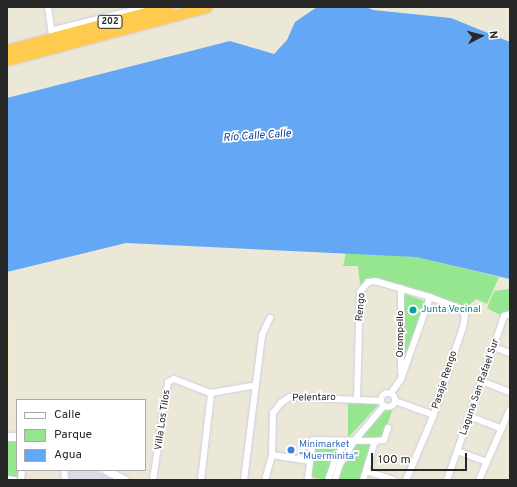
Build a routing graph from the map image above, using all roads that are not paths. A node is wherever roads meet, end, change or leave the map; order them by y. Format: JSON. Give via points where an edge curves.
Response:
{"nodes":[{"id":1,"x":48,"y":7,"type":"edge"},
{"id":2,"x":146,"y":7,"type":"edge"},
{"id":3,"x":168,"y":7,"type":"edge"},
{"id":4,"x":206,"y":7,"type":"edge"},
{"id":5,"x":54,"y":40,"type":"junction"},
{"id":6,"x":7,"y":50,"type":"edge"},
{"id":7,"x":7,"y":60,"type":"edge"},
{"id":8,"x":401,"y":288,"type":"junction"},
{"id":9,"x":430,"y":298,"type":"junction"},
{"id":10,"x":507,"y":315,"type":"edge"},
{"id":11,"x":270,"y":318,"type":"dead end"},
{"id":12,"x":494,"y":346,"type":"junction"},
{"id":13,"x":510,"y":353,"type":"edge"},
{"id":14,"x":400,"y":379,"type":"junction"},
{"id":15,"x":481,"y":382,"type":"junction"},
{"id":16,"x":251,"y":386,"type":"dead end"},
{"id":17,"x":510,"y":392,"type":"edge"},
{"id":18,"x":211,"y":393,"type":"junction"},
{"id":19,"x":391,"y":393,"type":"junction"},
{"id":20,"x":357,"y":398,"type":"junction"},
{"id":21,"x":395,"y":401,"type":"junction"},
{"id":22,"x":383,"y":403,"type":"junction"},
{"id":23,"x":510,"y":409,"type":"edge"},
{"id":24,"x":434,"y":415,"type":"junction"},
{"id":25,"x":469,"y":416,"type":"junction"},
{"id":26,"x":388,"y":428,"type":"dead end"},
{"id":27,"x":501,"y":428,"type":"junction"},
{"id":28,"x":348,"y":440,"type":"junction"},
{"id":29,"x":354,"y":440,"type":"junction"},
{"id":30,"x":375,"y":442,"type":"junction"},
{"id":31,"x":457,"y":451,"type":"junction"},
{"id":32,"x":272,"y":455,"type":"junction"},
{"id":33,"x":310,"y":462,"type":"junction"},
{"id":34,"x":487,"y":462,"type":"junction"},
{"id":35,"x":108,"y":471,"type":"edge"},
{"id":36,"x":366,"y":471,"type":"junction"},
{"id":37,"x":7,"y":479,"type":"edge"},
{"id":38,"x":14,"y":480,"type":"edge"},
{"id":39,"x":124,"y":480,"type":"edge"},
{"id":40,"x":152,"y":480,"type":"edge"},
{"id":41,"x":201,"y":480,"type":"edge"},
{"id":42,"x":244,"y":480,"type":"edge"},
{"id":43,"x":265,"y":480,"type":"edge"},
{"id":44,"x":310,"y":480,"type":"edge"},
{"id":45,"x":328,"y":480,"type":"edge"},
{"id":46,"x":334,"y":480,"type":"edge"},
{"id":47,"x":363,"y":480,"type":"edge"},
{"id":48,"x":394,"y":480,"type":"edge"},
{"id":49,"x":406,"y":480,"type":"edge"},
{"id":50,"x":447,"y":480,"type":"edge"},
{"id":51,"x":479,"y":480,"type":"edge"}],
"edges":[{"from":1,"to":5,"type":"street"},
{"from":2,"to":5,"type":"street"},
{"from":3,"to":5,"type":"highway","number":"202"},
{"from":4,"to":5,"type":"highway","number":"202"},
{"from":5,"to":6,"type":"highway","number":"202"},
{"from":5,"to":7,"type":"highway","number":"202"},
{"from":8,"to":9,"type":"street","name":"Rengo"},
{"from":8,"to":14,"type":"street","name":"Orompello"},
{"from":8,"to":20,"type":"street","name":"Rengo","via":[[375,281],[368,282],[360,292]]},
{"from":9,"to":14,"type":"street","name":"Orompello"},
{"from":9,"to":24,"type":"street","name":"Pasaje Rengo","via":[[459,308],[465,320]]},
{"from":10,"to":12,"type":"street","name":"Laguna San Rafael Sur"},
{"from":11,"to":42,"type":"street","via":[[262,335]]},
{"from":12,"to":13,"type":"street"},
{"from":12,"to":15,"type":"street","name":"Laguna San Rafael Sur"},
{"from":14,"to":19,"type":"street","name":"Orompello"},
{"from":15,"to":17,"type":"street"},
{"from":15,"to":25,"type":"street","name":"Laguna San Rafael Sur"},
{"from":16,"to":18,"type":"street"},
{"from":18,"to":40,"type":"street","name":"Villa Los Tilos","via":[[174,379],[168,382]]},
{"from":18,"to":41,"type":"street"},
{"from":19,"to":21,"type":"street"},
{"from":19,"to":22,"type":"street","name":"Orompello","via":[[383,395]]},
{"from":20,"to":22,"type":"street","name":"Pelentaro"},
{"from":20,"to":32,"type":"street","name":"Pelentaro","via":[[290,397],[273,413]]},
{"from":21,"to":22,"type":"street","name":"Orompello","via":[[391,406]]},
{"from":21,"to":24,"type":"street"},
{"from":22,"to":29,"type":"street","name":"Orompello"},
{"from":23,"to":27,"type":"street"},
{"from":24,"to":49,"type":"street","name":"Pasaje Rengo"},
{"from":25,"to":27,"type":"street"},
{"from":25,"to":31,"type":"street","name":"Laguna San Rafael Sur"},
{"from":26,"to":30,"type":"street","via":[[384,440]]},
{"from":27,"to":34,"type":"street"},
{"from":28,"to":29,"type":"street"},
{"from":28,"to":33,"type":"street","via":[[313,440]]},
{"from":28,"to":45,"type":"street","via":[[335,460]]},
{"from":29,"to":30,"type":"street"},
{"from":29,"to":46,"type":"street","name":"Orompello"},
{"from":30,"to":36,"type":"street"},
{"from":31,"to":34,"type":"street"},
{"from":31,"to":50,"type":"street","name":"Laguna San Rafael Sur"},
{"from":32,"to":33,"type":"street"},
{"from":32,"to":43,"type":"street","name":"Pelentaro"},
{"from":33,"to":44,"type":"street"},
{"from":34,"to":51,"type":"street"},
{"from":35,"to":39,"type":"main road"},
{"from":36,"to":47,"type":"street"},
{"from":36,"to":48,"type":"street"},
{"from":37,"to":38,"type":"street"}]}
